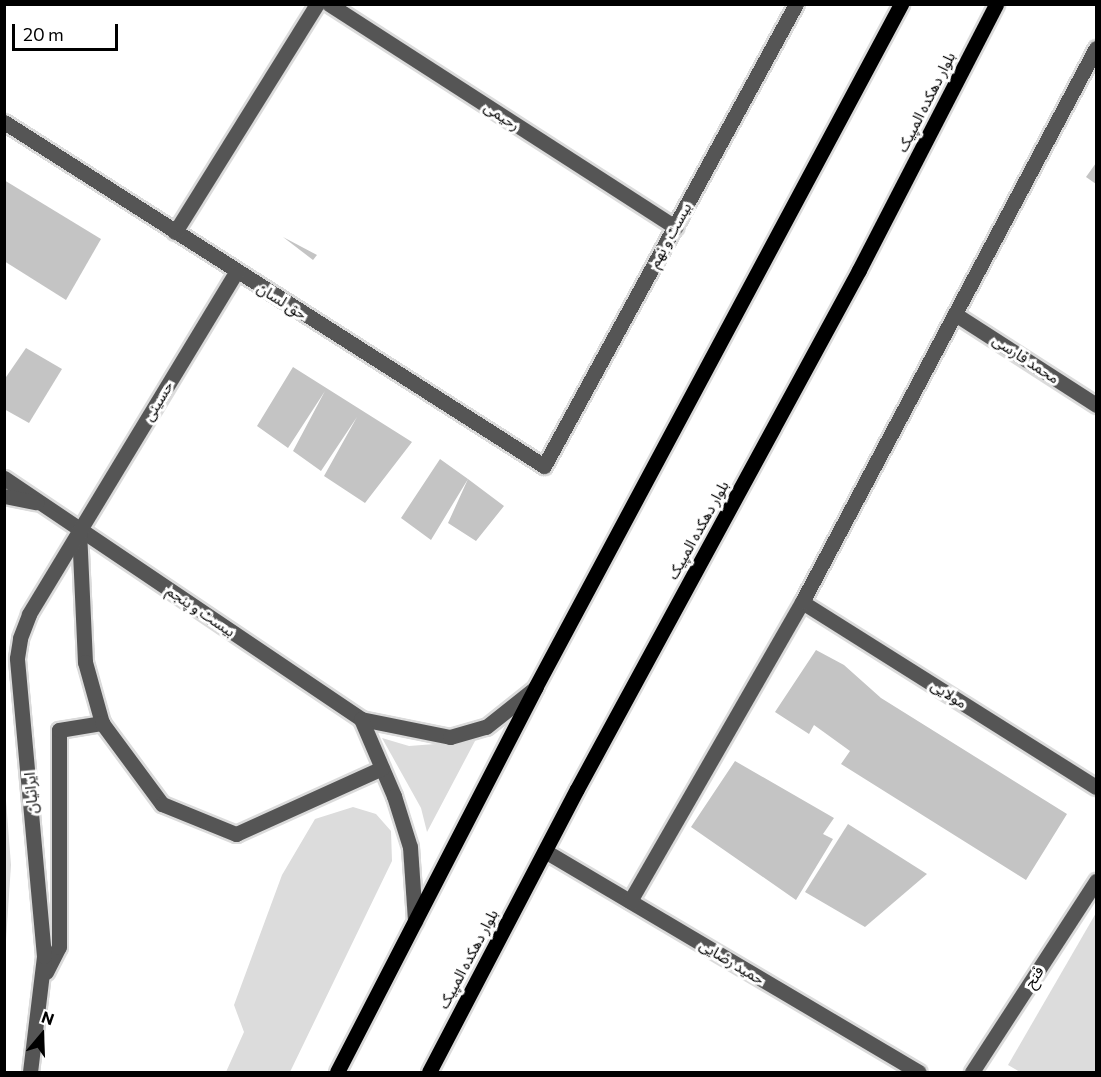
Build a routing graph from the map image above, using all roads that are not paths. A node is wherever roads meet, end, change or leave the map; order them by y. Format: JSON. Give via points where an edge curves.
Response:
{"nodes":[{"id":1,"x":317,"y":4,"type":"edge"},
{"id":2,"x":329,"y":4,"type":"edge"},
{"id":3,"x":796,"y":4,"type":"edge"},
{"id":4,"x":901,"y":4,"type":"edge"},
{"id":5,"x":996,"y":4,"type":"edge"},
{"id":6,"x":1096,"y":48,"type":"edge"},
{"id":7,"x":4,"y":122,"type":"edge"},
{"id":8,"x":675,"y":227,"type":"junction"},
{"id":9,"x":175,"y":232,"type":"junction"},
{"id":10,"x":236,"y":272,"type":"junction"},
{"id":11,"x":955,"y":314,"type":"junction"},
{"id":12,"x":1096,"y":405,"type":"edge"},
{"id":13,"x":544,"y":466,"type":"joint"},
{"id":14,"x":4,"y":478,"type":"edge"},
{"id":15,"x":4,"y":496,"type":"edge"},
{"id":16,"x":42,"y":503,"type":"junction"},
{"id":17,"x":79,"y":530,"type":"junction"},
{"id":18,"x":802,"y":602,"type":"junction"},
{"id":19,"x":536,"y":686,"type":"junction"},
{"id":20,"x":361,"y":719,"type":"junction"},
{"id":21,"x":102,"y":723,"type":"junction"},
{"id":22,"x":382,"y":768,"type":"junction"},
{"id":23,"x":1096,"y":787,"type":"edge"},
{"id":24,"x":545,"y":851,"type":"junction"},
{"id":25,"x":1096,"y":880,"type":"edge"},
{"id":26,"x":630,"y":901,"type":"junction"},
{"id":27,"x":415,"y":921,"type":"junction"},
{"id":28,"x":40,"y":983,"type":"junction"},
{"id":29,"x":30,"y":1072,"type":"edge"},
{"id":30,"x":337,"y":1072,"type":"edge"},
{"id":31,"x":429,"y":1072,"type":"edge"},
{"id":32,"x":919,"y":1072,"type":"edge"},
{"id":33,"x":972,"y":1072,"type":"edge"}],
"edges":[{"from":1,"to":9,"type":"street"},
{"from":2,"to":8,"type":"street","name":"رحیمی"},
{"from":3,"to":8,"type":"street","name":"بیست و نهم"},
{"from":4,"to":19,"type":"main road"},
{"from":5,"to":24,"type":"main road","name":"بلوار دهکده المپیک","via":[[859,270]]},
{"from":6,"to":11,"type":"street"},
{"from":7,"to":9,"type":"street","name":"حق لسان"},
{"from":8,"to":13,"type":"street","name":"بیست و نهم"},
{"from":9,"to":10,"type":"street","name":"حق لسان"},
{"from":10,"to":13,"type":"street","name":"حق لسان"},
{"from":10,"to":17,"type":"street","name":"حسینی"},
{"from":11,"to":12,"type":"street","name":"محمد فارسی"},
{"from":11,"to":18,"type":"street"},
{"from":14,"to":16,"type":"street","name":"بیست و پنجم"},
{"from":15,"to":16,"type":"street","name":"بیست و پنجم"},
{"from":16,"to":17,"type":"street","name":"بیست و پنجم"},
{"from":17,"to":20,"type":"street","name":"بیست و پنجم"},
{"from":17,"to":21,"type":"street","via":[[86,662]]},
{"from":17,"to":28,"type":"street","name":"ایرانیان","via":[[28,614],[17,658],[44,956]]},
{"from":18,"to":23,"type":"street","name":"مولایی"},
{"from":18,"to":26,"type":"street"},
{"from":19,"to":20,"type":"street","via":[[486,727],[450,737]]},
{"from":19,"to":27,"type":"main road"},
{"from":20,"to":22,"type":"street"},
{"from":21,"to":22,"type":"street","via":[[162,804],[236,834]]},
{"from":21,"to":28,"type":"street","via":[[58,730],[59,947]]},
{"from":22,"to":27,"type":"street","via":[[410,847]]},
{"from":24,"to":26,"type":"street","name":"حمید رضایی"},
{"from":24,"to":31,"type":"main road","name":"بلوار دهکده المپیک"},
{"from":25,"to":33,"type":"street","name":"فتح"},
{"from":26,"to":32,"type":"street","name":"حمید رضایی"},
{"from":27,"to":30,"type":"main road"},
{"from":28,"to":29,"type":"street","name":"ایرانیان"}]}
